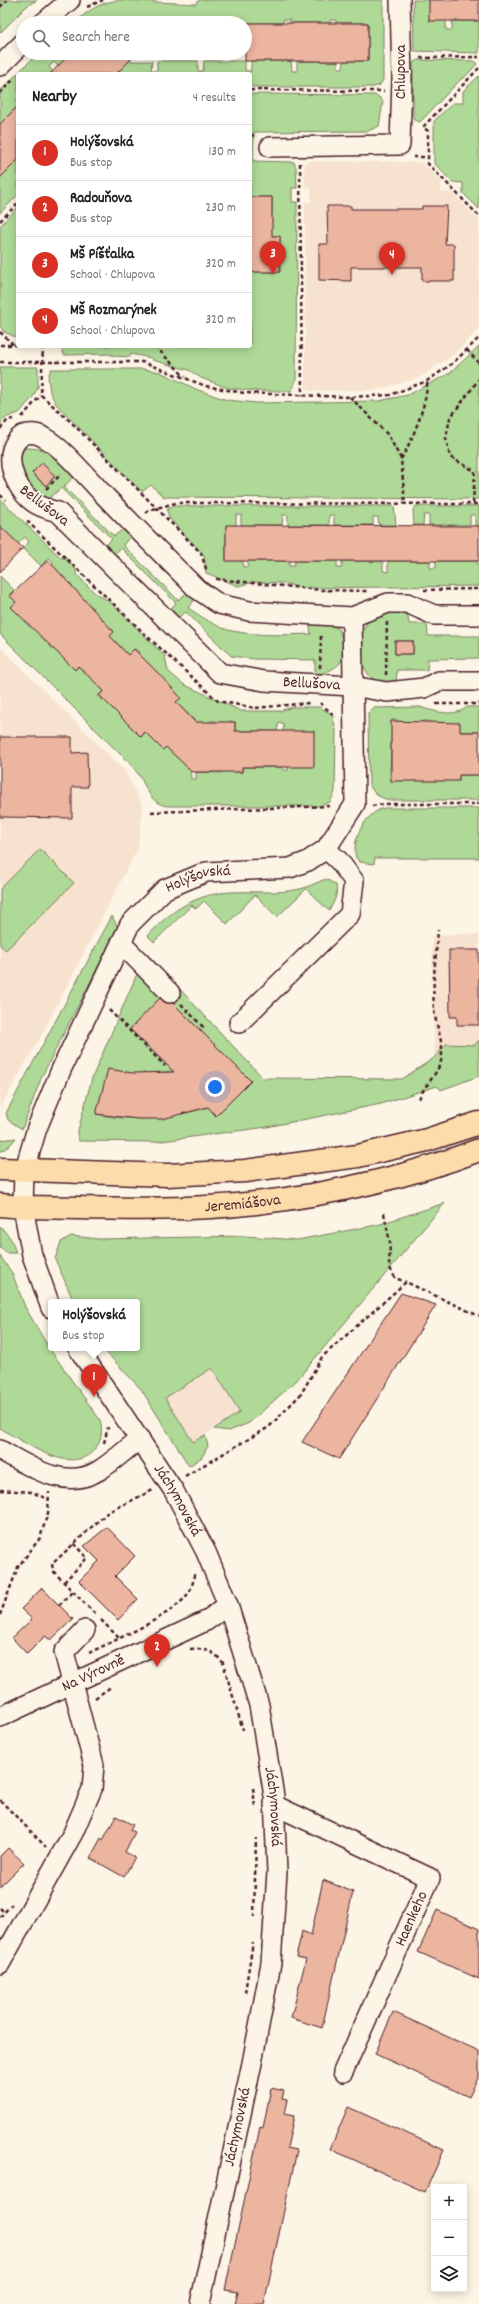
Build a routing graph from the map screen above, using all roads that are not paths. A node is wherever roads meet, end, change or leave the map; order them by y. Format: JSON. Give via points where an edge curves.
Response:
{"nodes":[{"id":1,"x":70,"y":0,"type":"edge"},
{"id":2,"x":400,"y":0,"type":"edge"},
{"id":3,"x":51,"y":16,"type":"edge"},
{"id":4,"x":16,"y":50,"type":"edge"},
{"id":5,"x":0,"y":66,"type":"edge"},
{"id":6,"x":264,"y":141,"type":"road end"},
{"id":7,"x":479,"y":615,"type":"edge"},
{"id":8,"x":352,"y":617,"type":"junction"},
{"id":9,"x":479,"y":681,"type":"edge"},
{"id":10,"x":352,"y":686,"type":"junction"},
{"id":11,"x":326,"y":849,"type":"junction"},
{"id":12,"x":121,"y":943,"type":"junction"},
{"id":13,"x":170,"y":993,"type":"road end"},
{"id":14,"x":239,"y":1023,"type":"dead end"},
{"id":15,"x":479,"y":1123,"type":"edge"},
{"id":16,"x":479,"y":1150,"type":"edge"},
{"id":17,"x":0,"y":1169,"type":"edge"},
{"id":18,"x":24,"y":1172,"type":"junction"},
{"id":19,"x":0,"y":1205,"type":"edge"},
{"id":20,"x":23,"y":1207,"type":"junction"},
{"id":21,"x":48,"y":1300,"type":"edge"},
{"id":22,"x":80,"y":1351,"type":"edge"},
{"id":23,"x":140,"y":1439,"type":"junction"},
{"id":24,"x":0,"y":1450,"type":"edge"},
{"id":25,"x":228,"y":1605,"type":"junction"},
{"id":26,"x":85,"y":1630,"type":"dead end"},
{"id":27,"x":72,"y":1684,"type":"junction"},
{"id":28,"x":0,"y":1717,"type":"edge"},
{"id":29,"x":274,"y":1805,"type":"junction"},
{"id":30,"x":0,"y":1964,"type":"edge"},
{"id":31,"x":343,"y":2072,"type":"dead end"},
{"id":32,"x":200,"y":2304,"type":"edge"}],
"edges":[{"from":1,"to":3,"type":"street"},
{"from":2,"to":6,"type":"street","name":"Chlupova","via":[[402,78],[408,144]]},
{"from":4,"to":5,"type":"street"},
{"from":7,"to":8,"type":"street","name":"Bellušova","via":[[434,615],[407,603],[388,603]]},
{"from":8,"to":10,"type":"street","name":"Bellušova"},
{"from":8,"to":10,"type":"street","name":"Bellušova","via":[[249,611],[219,604],[197,589],[44,437],[25,434],[7,449],[4,465],[12,482],[33,502],[58,512],[220,673],[264,681]]},
{"from":9,"to":10,"type":"street","name":"Bellušova","via":[[439,681],[424,688],[387,692]]},
{"from":10,"to":11,"type":"street","name":"Holýšovská","via":[[355,804]]},
{"from":11,"to":12,"type":"street","name":"Holýšovská","via":[[308,861],[290,868],[206,872],[165,890],[130,924]]},
{"from":11,"to":14,"type":"street","via":[[354,881],[350,914]]},
{"from":12,"to":13,"type":"street"},
{"from":12,"to":18,"type":"street","name":"Holýšovská","via":[[61,1070],[40,1122]]},
{"from":15,"to":18,"type":"main road","name":"Jeremiášova","via":[[427,1140],[358,1156],[245,1171],[167,1176]]},
{"from":16,"to":20,"type":"main road","name":"Jeremiášova","via":[[435,1166],[362,1185],[256,1203],[167,1208]]},
{"from":17,"to":18,"type":"main road","name":"Jeremiášova"},
{"from":18,"to":20,"type":"street","name":"Holýšovská"},
{"from":19,"to":20,"type":"main road","name":"Jeremiášova"},
{"from":20,"to":21,"type":"street","via":[[34,1262]]},
{"from":22,"to":23,"type":"street","name":"Jáchymovská"},
{"from":23,"to":24,"type":"street","via":[[97,1472],[75,1480],[44,1474]]},
{"from":23,"to":25,"type":"street","name":"Jáchymovská","via":[[169,1483],[206,1552]]},
{"from":25,"to":27,"type":"street","name":"Na Výrovně","via":[[206,1621]]},
{"from":25,"to":29,"type":"street","name":"Jáchymovská","via":[[259,1705]]},
{"from":26,"to":27,"type":"street","via":[[64,1652]]},
{"from":27,"to":28,"type":"street","name":"Na Výrovně"},
{"from":27,"to":30,"type":"street","via":[[94,1765],[92,1789],[74,1833]]},
{"from":29,"to":31,"type":"street","name":"Haenkeho","via":[[430,1878]]},
{"from":29,"to":32,"type":"street","name":"Jáchymovská","via":[[277,1872],[271,1962],[252,2064]]}]}
